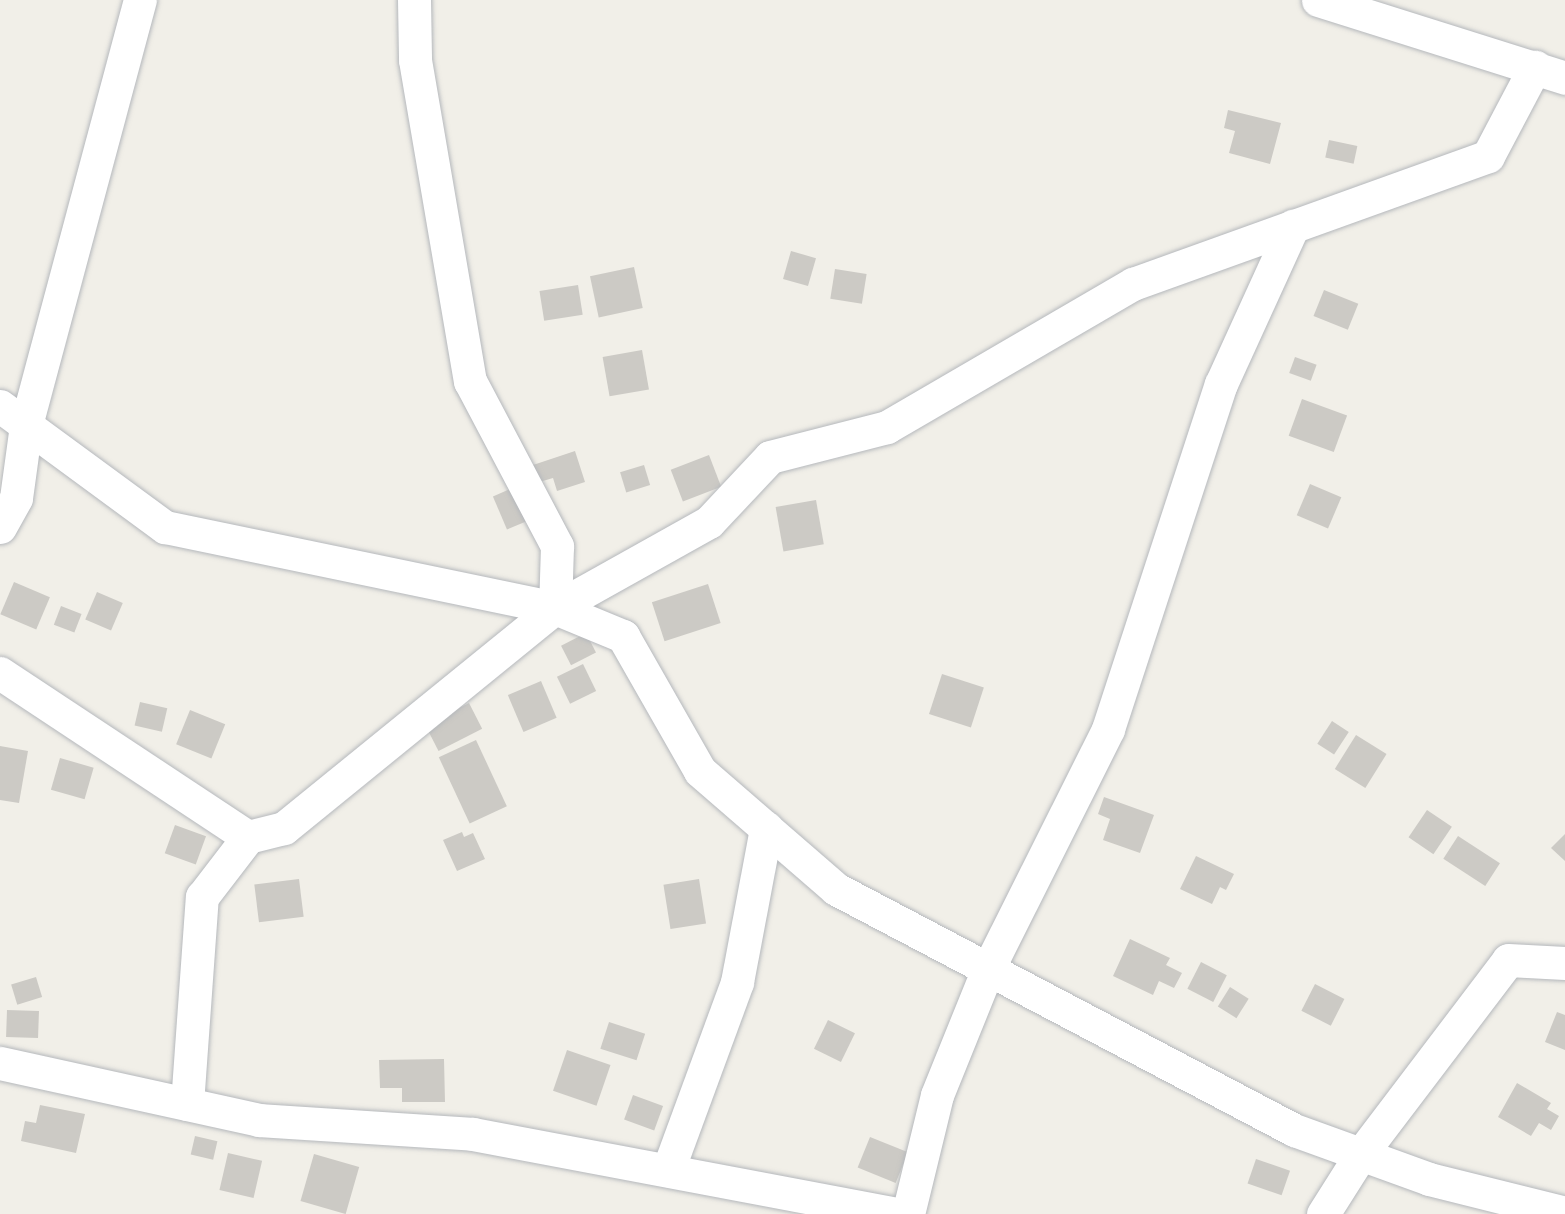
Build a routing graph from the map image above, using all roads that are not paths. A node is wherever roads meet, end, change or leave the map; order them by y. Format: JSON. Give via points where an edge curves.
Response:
{"nodes":[{"id":1,"x":141,"y":0,"type":"edge"},
{"id":2,"x":414,"y":0,"type":"edge"},
{"id":3,"x":1318,"y":0,"type":"edge"},
{"id":4,"x":1535,"y":67,"type":"junction"},
{"id":5,"x":1565,"y":78,"type":"edge"},
{"id":6,"x":1293,"y":226,"type":"junction"},
{"id":7,"x":13,"y":416,"type":"edge"},
{"id":8,"x":0,"y":527,"type":"edge"},
{"id":9,"x":555,"y":608,"type":"junction"},
{"id":10,"x":0,"y":673,"type":"edge"},
{"id":11,"x":765,"y":828,"type":"junction"},
{"id":12,"x":248,"y":837,"type":"junction"},
{"id":13,"x":1565,"y":963,"type":"edge"},
{"id":14,"x":988,"y":969,"type":"junction"},
{"id":15,"x":0,"y":1064,"type":"edge"},
{"id":16,"x":187,"y":1104,"type":"junction"},
{"id":17,"x":1361,"y":1154,"type":"junction"},
{"id":18,"x":668,"y":1170,"type":"junction"},
{"id":19,"x":1565,"y":1213,"type":"edge"},
{"id":20,"x":897,"y":1214,"type":"edge"},
{"id":21,"x":908,"y":1214,"type":"edge"},
{"id":22,"x":1323,"y":1214,"type":"edge"}],
"edges":[{"from":1,"to":7,"type":"street"},
{"from":2,"to":9,"type":"street","via":[[415,60],[470,381],[557,546]]},
{"from":3,"to":4,"type":"street"},
{"from":4,"to":5,"type":"street"},
{"from":4,"to":6,"type":"street","via":[[1488,156]]},
{"from":6,"to":9,"type":"street","via":[[1132,284],[887,427],[770,457],[709,522]]},
{"from":6,"to":14,"type":"street","via":[[1221,384],[1108,729]]},
{"from":7,"to":8,"type":"street","via":[[16,498]]},
{"from":7,"to":9,"type":"street","via":[[165,527]]},
{"from":9,"to":11,"type":"street","via":[[623,636],[700,771]]},
{"from":9,"to":12,"type":"street","via":[[284,828]]},
{"from":10,"to":12,"type":"street"},
{"from":11,"to":14,"type":"street","via":[[836,889]]},
{"from":11,"to":18,"type":"street","via":[[736,982]]},
{"from":12,"to":16,"type":"street","via":[[202,897]]},
{"from":13,"to":17,"type":"street","via":[[1508,960]]},
{"from":14,"to":17,"type":"street","via":[[1294,1130]]},
{"from":14,"to":21,"type":"street","via":[[937,1095]]},
{"from":15,"to":16,"type":"street"},
{"from":16,"to":18,"type":"street","via":[[259,1120],[473,1134]]},
{"from":17,"to":19,"type":"street","via":[[1429,1179]]},
{"from":17,"to":22,"type":"street"},
{"from":18,"to":20,"type":"street"}]}
